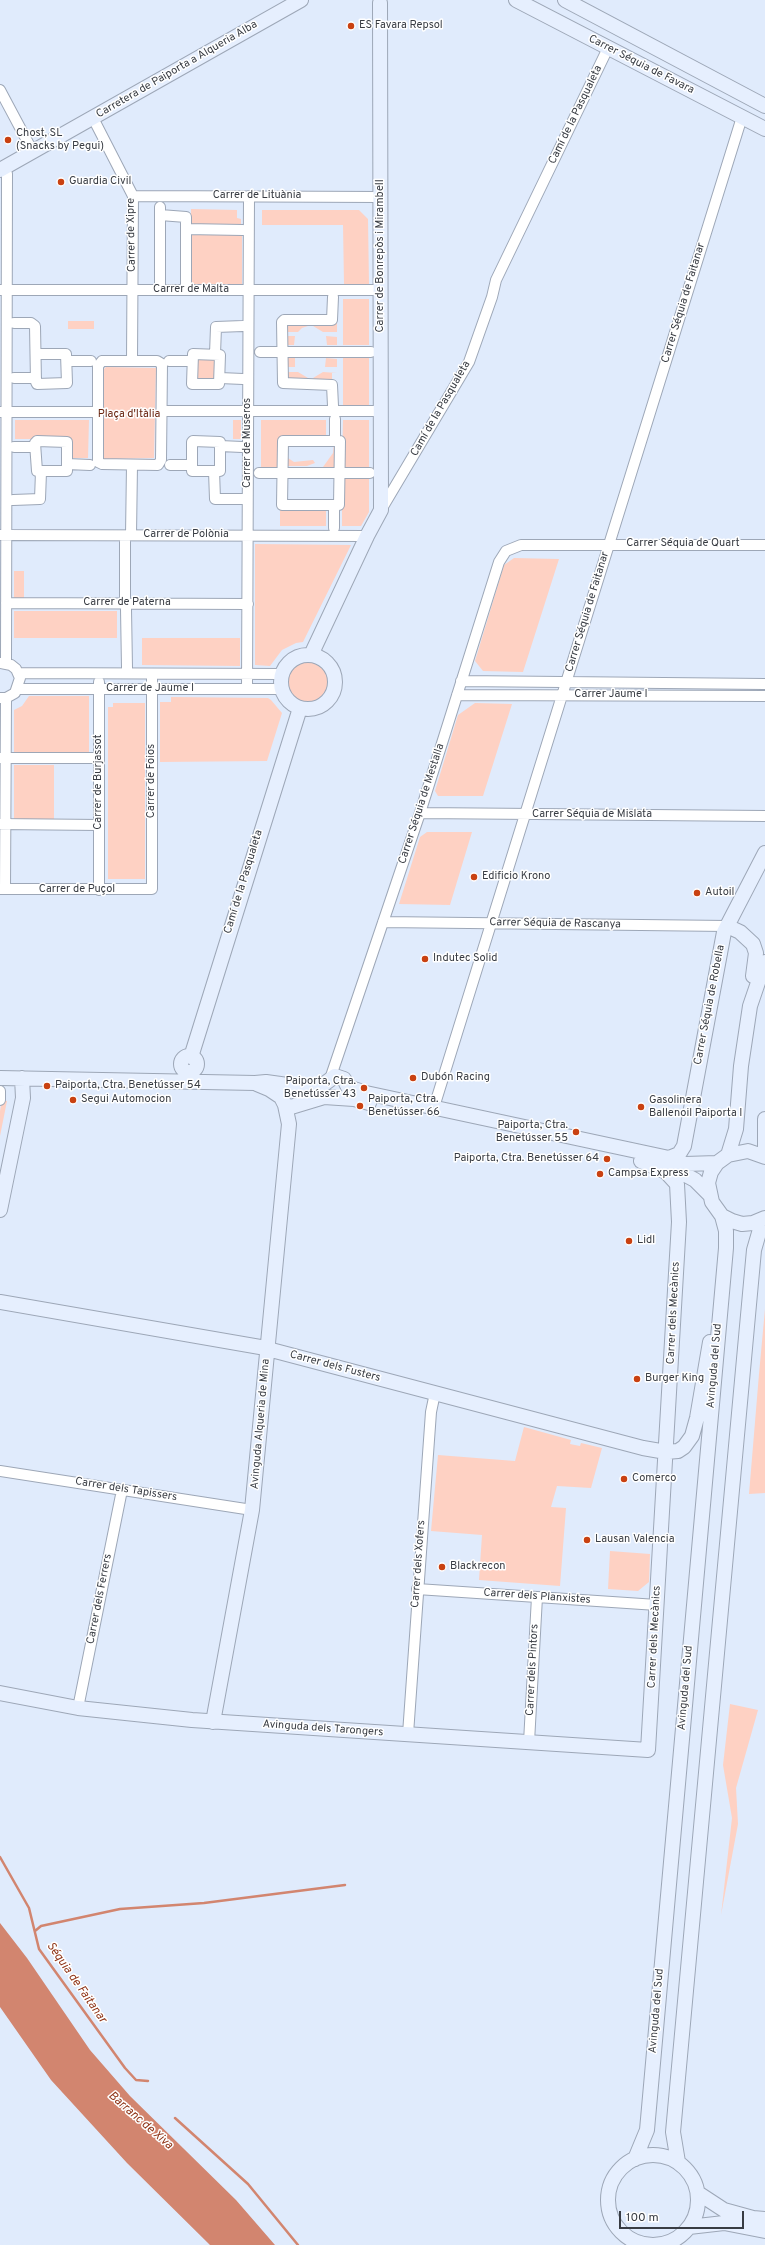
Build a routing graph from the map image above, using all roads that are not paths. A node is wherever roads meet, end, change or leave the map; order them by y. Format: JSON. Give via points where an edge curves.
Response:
{"nodes":[{"id":1,"x":301,"y":0,"type":"edge"},
{"id":2,"x":516,"y":0,"type":"edge"},
{"id":3,"x":565,"y":0,"type":"edge"},
{"id":4,"x":380,"y":1,"type":"edge"},
{"id":5,"x":608,"y":48,"type":"junction"},
{"id":6,"x":0,"y":90,"type":"edge"},
{"id":7,"x":765,"y":106,"type":"edge"},
{"id":8,"x":742,"y":117,"type":"junction"},
{"id":9,"x":93,"y":118,"type":"junction"},
{"id":10,"x":765,"y":129,"type":"edge"},
{"id":11,"x":33,"y":152,"type":"junction"},
{"id":12,"x":2,"y":169,"type":"edge"},
{"id":13,"x":133,"y":196,"type":"junction"},
{"id":14,"x":249,"y":196,"type":"junction"},
{"id":15,"x":381,"y":197,"type":"junction"},
{"id":16,"x":186,"y":229,"type":"junction"},
{"id":17,"x":243,"y":230,"type":"dead end"},
{"id":18,"x":160,"y":285,"type":"dead end"},
{"id":19,"x":186,"y":285,"type":"dead end"},
{"id":20,"x":3,"y":290,"type":"edge"},
{"id":21,"x":132,"y":290,"type":"junction"},
{"id":22,"x":249,"y":290,"type":"junction"},
{"id":23,"x":382,"y":290,"type":"junction"},
{"id":24,"x":333,"y":297,"type":"dead end"},
{"id":25,"x":14,"y":323,"type":"dead end"},
{"id":26,"x":243,"y":326,"type":"dead end"},
{"id":27,"x":260,"y":352,"type":"dead end"},
{"id":28,"x":282,"y":352,"type":"junction"},
{"id":29,"x":371,"y":352,"type":"dead end"},
{"id":30,"x":36,"y":354,"type":"junction"},
{"id":31,"x":215,"y":354,"type":"junction"},
{"id":32,"x":67,"y":361,"type":"junction"},
{"id":33,"x":91,"y":361,"type":"dead end"},
{"id":34,"x":132,"y":361,"type":"junction"},
{"id":35,"x":169,"y":361,"type":"dead end"},
{"id":36,"x":191,"y":361,"type":"junction"},
{"id":37,"x":14,"y":378,"type":"dead end"},
{"id":38,"x":36,"y":378,"type":"junction"},
{"id":39,"x":220,"y":378,"type":"junction"},
{"id":40,"x":243,"y":379,"type":"dead end"},
{"id":41,"x":333,"y":406,"type":"dead end"},
{"id":42,"x":381,"y":411,"type":"junction"},
{"id":43,"x":3,"y":412,"type":"edge"},
{"id":44,"x":98,"y":412,"type":"junction"},
{"id":45,"x":162,"y":412,"type":"junction"},
{"id":46,"x":248,"y":412,"type":"junction"},
{"id":47,"x":335,"y":419,"type":"dead end"},
{"id":48,"x":335,"y":441,"type":"junction"},
{"id":49,"x":220,"y":446,"type":"junction"},
{"id":50,"x":14,"y":447,"type":"dead end"},
{"id":51,"x":35,"y":447,"type":"junction"},
{"id":52,"x":242,"y":447,"type":"dead end"},
{"id":53,"x":67,"y":464,"type":"junction"},
{"id":54,"x":90,"y":465,"type":"dead end"},
{"id":55,"x":132,"y":465,"type":"junction"},
{"id":56,"x":170,"y":465,"type":"dead end"},
{"id":57,"x":192,"y":465,"type":"junction"},
{"id":58,"x":214,"y":471,"type":"junction"},
{"id":59,"x":41,"y":472,"type":"junction"},
{"id":60,"x":259,"y":473,"type":"dead end"},
{"id":61,"x":282,"y":473,"type":"junction"},
{"id":62,"x":340,"y":473,"type":"junction"},
{"id":63,"x":370,"y":473,"type":"dead end"},
{"id":64,"x":242,"y":499,"type":"dead end"},
{"id":65,"x":13,"y":500,"type":"dead end"},
{"id":66,"x":334,"y":506,"type":"junction"},
{"id":67,"x":381,"y":510,"type":"junction"},
{"id":68,"x":334,"y":528,"type":"dead end"},
{"id":69,"x":248,"y":535,"type":"junction"},
{"id":70,"x":3,"y":536,"type":"edge"},
{"id":71,"x":367,"y":536,"type":"junction"},
{"id":72,"x":128,"y":538,"type":"junction"},
{"id":73,"x":609,"y":544,"type":"junction"},
{"id":74,"x":765,"y":545,"type":"edge"},
{"id":75,"x":506,"y":551,"type":"joint"},
{"id":76,"x":6,"y":603,"type":"junction"},
{"id":77,"x":248,"y":604,"type":"junction"},
{"id":78,"x":311,"y":655,"type":"junction"},
{"id":79,"x":3,"y":663,"type":"edge"},
{"id":80,"x":127,"y":668,"type":"dead end"},
{"id":81,"x":19,"y":673,"type":"junction"},
{"id":82,"x":99,"y":674,"type":"junction"},
{"id":83,"x":152,"y":674,"type":"junction"},
{"id":84,"x":247,"y":674,"type":"junction"},
{"id":85,"x":282,"y":674,"type":"junction"},
{"id":86,"x":461,"y":681,"type":"junction"},
{"id":87,"x":566,"y":682,"type":"junction"},
{"id":88,"x":765,"y":684,"type":"edge"},
{"id":89,"x":18,"y":689,"type":"junction"},
{"id":90,"x":99,"y":689,"type":"junction"},
{"id":91,"x":152,"y":689,"type":"junction"},
{"id":92,"x":247,"y":689,"type":"junction"},
{"id":93,"x":282,"y":689,"type":"junction"},
{"id":94,"x":457,"y":694,"type":"junction"},
{"id":95,"x":562,"y":695,"type":"junction"},
{"id":96,"x":765,"y":696,"type":"edge"},
{"id":97,"x":3,"y":698,"type":"edge"},
{"id":98,"x":300,"y":708,"type":"junction"},
{"id":99,"x":3,"y":758,"type":"edge"},
{"id":100,"x":99,"y":758,"type":"junction"},
{"id":101,"x":420,"y":813,"type":"junction"},
{"id":102,"x":525,"y":815,"type":"junction"},
{"id":103,"x":765,"y":816,"type":"edge"},
{"id":104,"x":3,"y":824,"type":"edge"},
{"id":105,"x":99,"y":825,"type":"junction"},
{"id":106,"x":765,"y":853,"type":"edge"},
{"id":107,"x":152,"y":888,"type":"joint"},
{"id":108,"x":2,"y":889,"type":"edge"},
{"id":109,"x":99,"y":890,"type":"junction"},
{"id":110,"x":383,"y":922,"type":"junction"},
{"id":111,"x":491,"y":923,"type":"junction"},
{"id":112,"x":727,"y":926,"type":"junction"},
{"id":113,"x":765,"y":962,"type":"edge"},
{"id":114,"x":750,"y":1006,"type":"junction"},
{"id":115,"x":338,"y":1058,"type":"junction"},
{"id":116,"x":188,"y":1077,"type":"junction"},
{"id":117,"x":0,"y":1078,"type":"edge"},
{"id":118,"x":28,"y":1078,"type":"junction"},
{"id":119,"x":330,"y":1079,"type":"junction"},
{"id":120,"x":255,"y":1083,"type":"junction"},
{"id":121,"x":290,"y":1086,"type":"junction"},
{"id":122,"x":344,"y":1088,"type":"junction"},
{"id":123,"x":0,"y":1091,"type":"edge"},
{"id":124,"x":0,"y":1100,"type":"edge"},
{"id":125,"x":288,"y":1103,"type":"junction"},
{"id":126,"x":434,"y":1107,"type":"junction"},
{"id":127,"x":765,"y":1119,"type":"edge"},
{"id":128,"x":765,"y":1151,"type":"edge"},
{"id":129,"x":765,"y":1157,"type":"edge"},
{"id":130,"x":669,"y":1158,"type":"junction"},
{"id":131,"x":723,"y":1159,"type":"junction"},
{"id":132,"x":641,"y":1161,"type":"junction"},
{"id":133,"x":5,"y":1165,"type":"edge"},
{"id":134,"x":709,"y":1194,"type":"junction"},
{"id":135,"x":0,"y":1210,"type":"edge"},
{"id":136,"x":722,"y":1216,"type":"junction"},
{"id":137,"x":764,"y":1218,"type":"edge"},
{"id":138,"x":0,"y":1302,"type":"edge"},
{"id":139,"x":720,"y":1315,"type":"junction"},
{"id":140,"x":268,"y":1349,"type":"junction"},
{"id":141,"x":435,"y":1393,"type":"junction"},
{"id":142,"x":666,"y":1446,"type":"junction"},
{"id":143,"x":0,"y":1471,"type":"edge"},
{"id":144,"x":122,"y":1490,"type":"junction"},
{"id":145,"x":252,"y":1510,"type":"junction"},
{"id":146,"x":417,"y":1589,"type":"junction"},
{"id":147,"x":537,"y":1597,"type":"junction"},
{"id":148,"x":657,"y":1605,"type":"junction"},
{"id":149,"x":0,"y":1693,"type":"edge"},
{"id":150,"x":78,"y":1708,"type":"junction"},
{"id":151,"x":212,"y":1722,"type":"junction"},
{"id":152,"x":408,"y":1734,"type":"junction"},
{"id":153,"x":528,"y":1742,"type":"junction"},
{"id":154,"x":648,"y":1750,"type":"joint"},
{"id":155,"x":635,"y":2159,"type":"junction"},
{"id":156,"x":678,"y":2162,"type":"junction"},
{"id":157,"x":698,"y":2193,"type":"junction"},
{"id":158,"x":765,"y":2219,"type":"edge"},
{"id":159,"x":689,"y":2227,"type":"junction"},
{"id":160,"x":765,"y":2231,"type":"edge"},
{"id":161,"x":628,"y":2241,"type":"edge"},
{"id":162,"x":671,"y":2243,"type":"edge"}],
"edges":[{"from":1,"to":9,"type":"street","name":"Carretera de Paiporta a Alqueria Alba"},
{"from":2,"to":5,"type":"street","name":"Carrer Séquia de Favara"},
{"from":3,"to":7,"type":"street"},
{"from":4,"to":15,"type":"street","name":"Carrer de Bonrepòs i Mirambell"},
{"from":5,"to":8,"type":"street","name":"Carrer Séquia de Favara"},
{"from":5,"to":67,"type":"street","name":"Camí de la Pasqualeta","via":[[496,280],[469,362]]},
{"from":6,"to":11,"type":"street"},
{"from":8,"to":10,"type":"street","name":"Carrer Séquia de Favara"},
{"from":8,"to":73,"type":"street","name":"Carrer Séquia de Faitanar"},
{"from":9,"to":11,"type":"street","name":"Carretera de Paiporta a Alqueria Alba"},
{"from":9,"to":13,"type":"street","name":"Carrer de Xipre"},
{"from":11,"to":12,"type":"street","name":"Carretera de Paiporta a Alqueria Alba"},
{"from":12,"to":20,"type":"street","via":[[7,174]]},
{"from":13,"to":14,"type":"street","name":"Carrer de Lituània"},
{"from":13,"to":21,"type":"street","name":"Carrer de Xipre"},
{"from":14,"to":15,"type":"street","name":"Carrer de Lituània"},
{"from":14,"to":22,"type":"street","name":"Carrer de Museros"},
{"from":15,"to":23,"type":"street","name":"Carrer de Bonrepòs i Mirambell"},
{"from":16,"to":17,"type":"street"},
{"from":16,"to":18,"type":"street","via":[[185,216],[160,211]]},
{"from":16,"to":19,"type":"street"},
{"from":20,"to":21,"type":"street","name":"Carrer de Malta"},
{"from":20,"to":43,"type":"street"},
{"from":21,"to":22,"type":"street","name":"Carrer de Malta"},
{"from":21,"to":34,"type":"street","name":"Carrer de Xipre"},
{"from":22,"to":23,"type":"street","name":"Carrer de Malta"},
{"from":22,"to":46,"type":"street","name":"Carrer de Museros"},
{"from":23,"to":42,"type":"street","name":"Carrer de Bonrepòs i Mirambell"},
{"from":24,"to":28,"type":"street","via":[[332,320],[283,320]]},
{"from":25,"to":30,"type":"street","via":[[31,323],[36,326]]},
{"from":26,"to":31,"type":"street","via":[[216,327]]},
{"from":27,"to":28,"type":"street"},
{"from":28,"to":29,"type":"street"},
{"from":28,"to":41,"type":"street","via":[[283,384],[332,385]]},
{"from":30,"to":32,"type":"street","via":[[65,354]]},
{"from":30,"to":38,"type":"street"},
{"from":31,"to":36,"type":"street","via":[[193,354]]},
{"from":31,"to":39,"type":"street","via":[[220,356]]},
{"from":32,"to":33,"type":"street"},
{"from":32,"to":38,"type":"street","via":[[66,384],[38,384]]},
{"from":34,"to":44,"type":"street","via":[[98,363]]},
{"from":34,"to":45,"type":"street","via":[[162,364]]},
{"from":35,"to":36,"type":"street"},
{"from":36,"to":39,"type":"street","via":[[193,385],[218,385]]},
{"from":37,"to":38,"type":"street"},
{"from":39,"to":40,"type":"street"},
{"from":42,"to":46,"type":"street"},
{"from":42,"to":67,"type":"street","name":"Carrer de Bonrepòs i Mirambell"},
{"from":43,"to":44,"type":"street"},
{"from":43,"to":70,"type":"street"},
{"from":44,"to":55,"type":"street","via":[[98,462]]},
{"from":45,"to":46,"type":"street"},
{"from":45,"to":55,"type":"street","via":[[160,462],[156,465]]},
{"from":46,"to":69,"type":"street","name":"Carrer de Museros"},
{"from":47,"to":48,"type":"street"},
{"from":48,"to":61,"type":"street","via":[[283,441]]},
{"from":48,"to":62,"type":"street","via":[[340,443]]},
{"from":49,"to":52,"type":"street"},
{"from":49,"to":57,"type":"street","via":[[219,441],[193,441]]},
{"from":49,"to":58,"type":"street","via":[[220,470]]},
{"from":50,"to":51,"type":"street"},
{"from":51,"to":53,"type":"street","via":[[37,441],[66,441]]},
{"from":51,"to":59,"type":"street","via":[[35,469]]},
{"from":53,"to":54,"type":"street"},
{"from":53,"to":59,"type":"street","via":[[66,472]]},
{"from":55,"to":72,"type":"street"},
{"from":56,"to":57,"type":"street"},
{"from":57,"to":58,"type":"street","via":[[193,471]]},
{"from":58,"to":64,"type":"street","via":[[215,499]]},
{"from":59,"to":65,"type":"street","via":[[40,499]]},
{"from":60,"to":61,"type":"street"},
{"from":61,"to":62,"type":"street"},
{"from":61,"to":66,"type":"street","via":[[282,505]]},
{"from":62,"to":63,"type":"street"},
{"from":62,"to":66,"type":"street","via":[[340,503]]},
{"from":66,"to":68,"type":"street"},
{"from":67,"to":71,"type":"street","name":"Camí de la Pasqualeta"},
{"from":69,"to":71,"type":"street","name":"Carrer de Polònia"},
{"from":69,"to":72,"type":"street","name":"Carrer de Polònia"},
{"from":69,"to":77,"type":"street","name":"Carrer de Museros"},
{"from":70,"to":72,"type":"street","name":"Carrer de Polònia"},
{"from":70,"to":76,"type":"street"},
{"from":71,"to":78,"type":"street","name":"Camí de la Pasqualeta"},
{"from":72,"to":80,"type":"street"},
{"from":73,"to":74,"type":"street","name":"Carrer Séquia de Quart"},
{"from":73,"to":75,"type":"street","name":"Carrer Séquia de Quart","via":[[521,545]]},
{"from":73,"to":87,"type":"street","name":"Carrer Séquia de Faitanar"},
{"from":75,"to":86,"type":"street","name":"Carrer Séquia de Mestalla","via":[[499,562]]},
{"from":76,"to":77,"type":"street","name":"Carrer de Paterna"},
{"from":76,"to":79,"type":"street"},
{"from":77,"to":84,"type":"street","name":"Carrer de Museros"},
{"from":78,"to":85,"type":"street","via":[[293,659],[286,665]]},
{"from":78,"to":98,"type":"street","via":[[320,657],[333,670],[335,687],[332,696],[322,705],[309,709]]},
{"from":79,"to":81,"type":"street","via":[[11,665]]},
{"from":81,"to":82,"type":"street","name":"Carrer de Jaume I"},
{"from":81,"to":89,"type":"street"},
{"from":82,"to":83,"type":"street","name":"Carrer de Jaume I"},
{"from":82,"to":90,"type":"street","name":"Carrer de Burjassot"},
{"from":83,"to":84,"type":"street","name":"Carrer de Jaume I"},
{"from":83,"to":91,"type":"street","name":"Carrer de Foios"},
{"from":84,"to":85,"type":"street","name":"Carrer de Jaume I"},
{"from":84,"to":92,"type":"street","name":"Carrer de Museros"},
{"from":85,"to":93,"type":"street"},
{"from":86,"to":87,"type":"street","name":"Carrer Jaume I"},
{"from":86,"to":94,"type":"street","name":"Carrer Séquia de Mestalla"},
{"from":87,"to":88,"type":"street","name":"Carrer Jaume I"},
{"from":87,"to":95,"type":"street","name":"Carrer Séquia de Faitanar"},
{"from":89,"to":90,"type":"street","name":"Carrer de Jaume I"},
{"from":89,"to":97,"type":"street","via":[[11,696]]},
{"from":90,"to":91,"type":"street","name":"Carrer de Jaume I"},
{"from":90,"to":100,"type":"street","name":"Carrer de Burjassot"},
{"from":91,"to":92,"type":"street","name":"Carrer de Jaume I"},
{"from":91,"to":107,"type":"street","name":"Carrer de Foios"},
{"from":92,"to":93,"type":"street","name":"Carrer de Jaume I"},
{"from":93,"to":98,"type":"street","via":[[286,697]]},
{"from":94,"to":95,"type":"street","name":"Carrer Jaume I"},
{"from":94,"to":101,"type":"street","name":"Carrer Séquia de Mestalla"},
{"from":95,"to":96,"type":"street","name":"Carrer Jaume I"},
{"from":95,"to":102,"type":"street","name":"Carrer Séquia de Faitanar"},
{"from":97,"to":99,"type":"street"},
{"from":98,"to":116,"type":"street","name":"Camí de la Pasqualeta","via":[[191,1057],[183,1058],[181,1063]]},
{"from":99,"to":100,"type":"street"},
{"from":99,"to":104,"type":"street"},
{"from":100,"to":105,"type":"street","name":"Carrer de Burjassot"},
{"from":101,"to":102,"type":"street","name":"Carrer Séquia de Mislata"},
{"from":101,"to":110,"type":"street","name":"Carrer Séquia de Mestalla"},
{"from":102,"to":103,"type":"street","name":"Carrer Séquia de Mislata"},
{"from":102,"to":111,"type":"street","name":"Carrer Séquia de Faitanar"},
{"from":104,"to":105,"type":"street"},
{"from":104,"to":108,"type":"street"},
{"from":105,"to":109,"type":"street","name":"Carrer de Burjassot"},
{"from":106,"to":112,"type":"street","name":"Carrer Séquia de Robella"},
{"from":107,"to":109,"type":"street","name":"Carrer de Puçol"},
{"from":108,"to":109,"type":"street","name":"Carrer de Puçol"},
{"from":110,"to":111,"type":"street","name":"Carrer Séquia de Rascanya"},
{"from":110,"to":115,"type":"street","name":"Carrer Séquia de Mestalla"},
{"from":111,"to":112,"type":"street","name":"Carrer Séquia de Rascanya"},
{"from":111,"to":126,"type":"street","name":"Carrer Séquia de Faitanar"},
{"from":112,"to":114,"type":"street","via":[[750,939],[756,953],[756,964],[749,988]]},
{"from":112,"to":130,"type":"street","name":"Carrer Séquia de Robella","via":[[684,1146],[679,1154]]},
{"from":113,"to":114,"type":"street"},
{"from":114,"to":131,"type":"street","via":[[741,1066],[736,1129]]},
{"from":115,"to":119,"type":"street","name":"Carrer Séquia de Mestalla"},
{"from":115,"to":122,"type":"street"},
{"from":116,"to":118,"type":"street"},
{"from":116,"to":120,"type":"street"},
{"from":117,"to":118,"type":"street"},
{"from":118,"to":133,"type":"street"},
{"from":119,"to":121,"type":"street","via":[[315,1088]]},
{"from":119,"to":122,"type":"street","via":[[335,1076]]},
{"from":120,"to":121,"type":"street","via":[[280,1082]]},
{"from":120,"to":125,"type":"street","via":[[269,1089]]},
{"from":121,"to":125,"type":"street","name":"Avinguda Alqueria de Mina","via":[[285,1088]]},
{"from":122,"to":125,"type":"street","via":[[316,1098]]},
{"from":122,"to":126,"type":"street"},
{"from":122,"to":132,"type":"street","via":[[482,1127]]},
{"from":123,"to":124,"type":"street"},
{"from":125,"to":140,"type":"street","name":"Avinguda Alqueria de Mina","via":[[289,1124]]},
{"from":126,"to":130,"type":"street"},
{"from":127,"to":128,"type":"street"},
{"from":129,"to":131,"type":"street","via":[[748,1151]]},
{"from":130,"to":131,"type":"street","via":[[690,1164]]},
{"from":131,"to":134,"type":"street","via":[[710,1178]]},
{"from":132,"to":134,"type":"street","via":[[666,1165],[683,1173],[695,1180]]},
{"from":132,"to":142,"type":"street","name":"Carrer dels Mecànics","via":[[666,1172],[679,1188]]},
{"from":133,"to":135,"type":"street"},
{"from":134,"to":136,"type":"street","via":[[716,1210]]},
{"from":136,"to":137,"type":"street","via":[[742,1224]]},
{"from":136,"to":139,"type":"street","name":"Avinguda del Sud","via":[[726,1243]]},
{"from":137,"to":156,"type":"street","via":[[754,1246],[673,2132]]},
{"from":138,"to":140,"type":"street","name":"Carrer dels Fusters"},
{"from":139,"to":142,"type":"street","name":"Carrer dels Fusters","via":[[707,1351],[697,1418],[688,1442]]},
{"from":139,"to":155,"type":"street","name":"Avinguda del Sud","via":[[647,2130]]},
{"from":140,"to":141,"type":"street","name":"Carrer dels Fusters"},
{"from":140,"to":145,"type":"street","name":"Avinguda Alqueria de Mina"},
{"from":141,"to":142,"type":"street","name":"Carrer dels Fusters","via":[[643,1448]]},
{"from":141,"to":146,"type":"street","name":"Carrer dels Xofers","via":[[431,1412]]},
{"from":142,"to":148,"type":"street","name":"Carrer dels Mecànics"},
{"from":143,"to":144,"type":"street","name":"Carrer dels Tapissers"},
{"from":144,"to":145,"type":"street","name":"Carrer dels Tapissers"},
{"from":144,"to":150,"type":"street","name":"Carrer dels Ferrers"},
{"from":145,"to":151,"type":"street","name":"Avinguda Alqueria de Mina"},
{"from":146,"to":147,"type":"street","name":"Carrer dels Planxistes"},
{"from":146,"to":152,"type":"street","name":"Carrer dels Xofers"},
{"from":147,"to":148,"type":"street","name":"Carrer dels Planxistes"},
{"from":147,"to":153,"type":"street","name":"Carrer dels Pintors"},
{"from":148,"to":154,"type":"street","name":"Carrer dels Mecànics"},
{"from":149,"to":150,"type":"street","name":"Avinguda dels Tarongers"},
{"from":150,"to":151,"type":"street","name":"Avinguda dels Tarongers"},
{"from":151,"to":152,"type":"street","name":"Avinguda dels Tarongers"},
{"from":152,"to":153,"type":"street","name":"Avinguda dels Tarongers"},
{"from":153,"to":154,"type":"street","name":"Avinguda dels Tarongers"},
{"from":155,"to":156,"type":"street","via":[[657,2155]]},
{"from":155,"to":161,"type":"street","via":[[616,2174],[608,2196],[612,2219]]},
{"from":156,"to":157,"type":"street","via":[[691,2176]]},
{"from":157,"to":158,"type":"street","via":[[724,2210]]},
{"from":157,"to":159,"type":"street","via":[[697,2211]]},
{"from":159,"to":160,"type":"street","via":[[724,2223]]},
{"from":159,"to":162,"type":"street"},
{"from":161,"to":162,"type":"street","via":[[648,2245]]}]}
